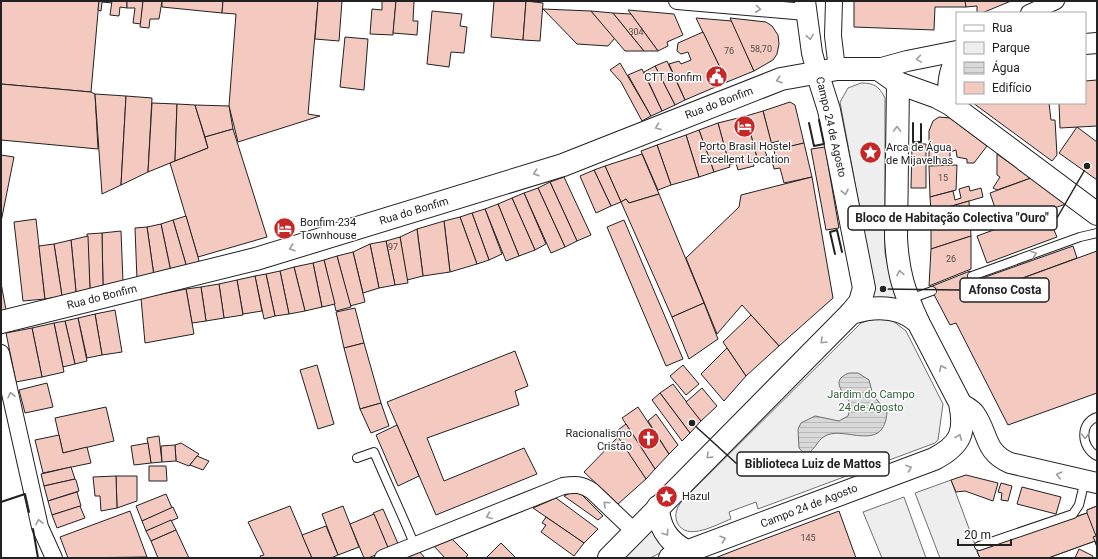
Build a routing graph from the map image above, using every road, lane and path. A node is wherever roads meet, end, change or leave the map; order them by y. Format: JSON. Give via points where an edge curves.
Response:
{"nodes":[{"id":1,"x":678,"y":1,"type":"edge"},
{"id":2,"x":834,"y":1,"type":"edge"},
{"id":3,"x":1056,"y":1,"type":"edge"},
{"id":4,"x":806,"y":7,"type":"edge"},
{"id":5,"x":1037,"y":7,"type":"edge"},
{"id":6,"x":1097,"y":43,"type":"edge"},
{"id":7,"x":1086,"y":44,"type":"edge"},
{"id":8,"x":956,"y":51,"type":"edge"},
{"id":9,"x":956,"y":58,"type":"edge"},
{"id":10,"x":878,"y":69,"type":"junction"},
{"id":11,"x":827,"y":70,"type":"junction"},
{"id":12,"x":898,"y":83,"type":"junction"},
{"id":13,"x":950,"y":104,"type":"junction"},
{"id":14,"x":1097,"y":214,"type":"edge"},
{"id":15,"x":1097,"y":234,"type":"edge"},
{"id":16,"x":972,"y":276,"type":"dead end"},
{"id":17,"x":932,"y":291,"type":"dead end"},
{"id":18,"x":908,"y":300,"type":"junction"},
{"id":19,"x":851,"y":313,"type":"junction"},
{"id":20,"x":1,"y":322,"type":"edge"},
{"id":21,"x":918,"y":322,"type":"junction"},
{"id":22,"x":1,"y":353,"type":"edge"},
{"id":23,"x":960,"y":403,"type":"junction"},
{"id":24,"x":1097,"y":416,"type":"edge"},
{"id":25,"x":1097,"y":456,"type":"edge"},
{"id":26,"x":357,"y":458,"type":"dead end"},
{"id":27,"x":1091,"y":482,"type":"edge"},
{"id":28,"x":658,"y":507,"type":"junction"},
{"id":29,"x":634,"y":531,"type":"junction"},
{"id":30,"x":414,"y":546,"type":"junction"},
{"id":31,"x":979,"y":546,"type":"dead end"},
{"id":32,"x":678,"y":555,"type":"edge"},
{"id":33,"x":54,"y":558,"type":"edge"},
{"id":34,"x":384,"y":558,"type":"edge"},
{"id":35,"x":609,"y":558,"type":"edge"}],
"edges":[{"from":1,"to":4,"type":"street","one_way":true},
{"from":2,"to":11,"type":"street","via":[[833,36]]},
{"from":3,"to":5,"type":"street"},
{"from":4,"to":11,"type":"street","one_way":true},
{"from":6,"to":7,"type":"street"},
{"from":8,"to":10,"type":"street","one_way":true},
{"from":9,"to":13,"type":"street","via":[[948,78]]},
{"from":10,"to":11,"type":"main road","name":"Campo 24 de Agosto"},
{"from":10,"to":12,"type":"main road"},
{"from":11,"to":19,"type":"main road","name":"Campo 24 de Agosto","one_way":true,"via":[[829,110],[864,288],[860,302]]},
{"from":11,"to":20,"type":"main road","name":"Rua do Bonfim","one_way":true,"via":[[781,79],[563,165],[256,260]]},
{"from":12,"to":13,"type":"main road"},
{"from":18,"to":12,"type":"main road","name":"Campo 24 de Agosto","one_way":true,"via":[[897,260]]},
{"from":13,"to":14,"type":"main road"},
{"from":16,"to":15,"type":"lane","one_way":true,"via":[[998,270],[1080,237]]},
{"from":17,"to":18,"type":"lane"},
{"from":18,"to":21,"type":"main road","name":"Campo 24 de Agosto"},
{"from":19,"to":21,"type":"main road","via":[[887,308],[908,314]]},
{"from":19,"to":28,"type":"main road","name":"Campo 24 de Agosto","one_way":true},
{"from":23,"to":21,"type":"main road","name":"Campo 24 de Agosto","one_way":true},
{"from":33,"to":22,"type":"street","one_way":true,"via":[[40,527]]},
{"from":27,"to":23,"type":"street","name":"Campo 24 de Agosto","one_way":true,"via":[[1010,464],[997,457],[988,444],[975,412]]},
{"from":32,"to":23,"type":"main road","name":"Campo 24 de Agosto","one_way":true,"via":[[949,452],[962,432],[963,417]]},
{"from":24,"to":25,"type":"lane","one_way":true,"via":[[1088,423],[1084,437],[1089,451]]},
{"from":26,"to":30,"type":"lane","via":[[374,452]]},
{"from":27,"to":31,"type":"lane","via":[[1073,514]]},
{"from":28,"to":29,"type":"main road","name":"Campo 24 de Agosto"},
{"from":28,"to":32,"type":"main road","one_way":true,"via":[[659,518]]},
{"from":29,"to":30,"type":"street","one_way":true,"via":[[592,491],[577,484],[563,486]]},
{"from":29,"to":35,"type":"main road","name":"Campo 24 de Agosto"},
{"from":30,"to":34,"type":"street"}]}
